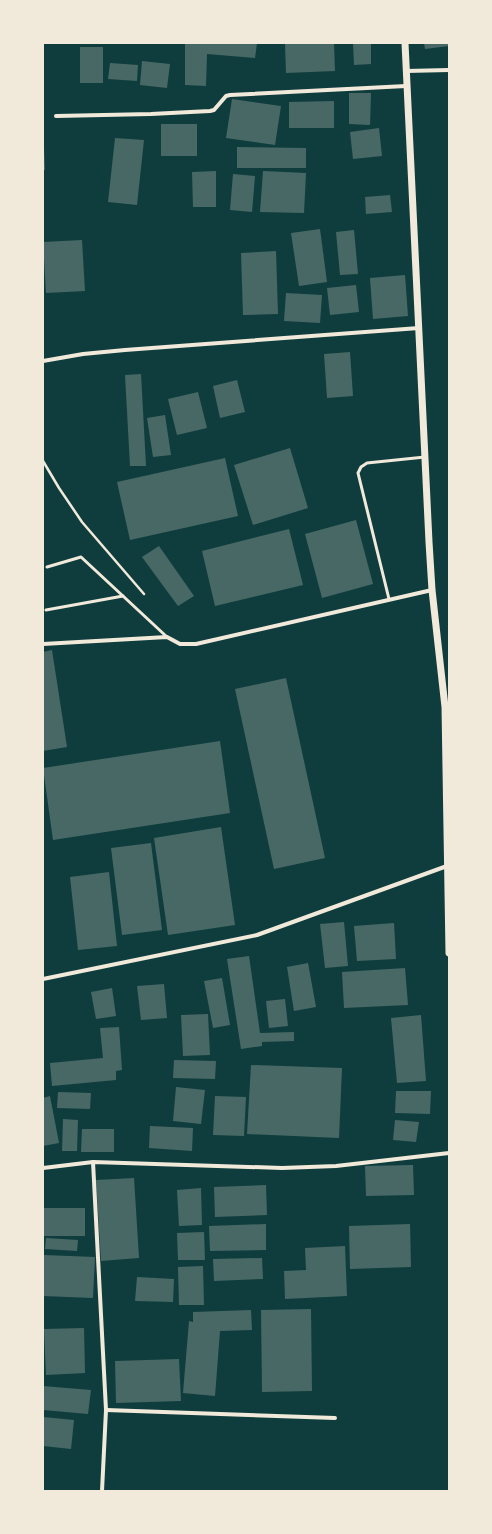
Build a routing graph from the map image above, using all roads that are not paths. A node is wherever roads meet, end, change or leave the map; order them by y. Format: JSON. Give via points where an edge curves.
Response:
{"nodes":[{"id":1,"x":405,"y":43,"type":"edge"},
{"id":2,"x":449,"y":70,"type":"edge"},
{"id":3,"x":406,"y":71,"type":"junction"},
{"id":4,"x":406,"y":86,"type":"junction"},
{"id":5,"x":56,"y":116,"type":"dead end"},
{"id":6,"x":419,"y":328,"type":"junction"},
{"id":7,"x":43,"y":361,"type":"edge"},
{"id":8,"x":425,"y":457,"type":"junction"},
{"id":9,"x":46,"y":567,"type":"dead end"},
{"id":10,"x":432,"y":590,"type":"junction"},
{"id":11,"x":123,"y":596,"type":"junction"},
{"id":12,"x":389,"y":599,"type":"junction"},
{"id":13,"x":46,"y":610,"type":"dead end"},
{"id":14,"x":167,"y":637,"type":"junction"},
{"id":15,"x":43,"y":644,"type":"edge"},
{"id":16,"x":447,"y":706,"type":"edge"},
{"id":17,"x":447,"y":866,"type":"junction"},
{"id":18,"x":449,"y":953,"type":"edge"},
{"id":19,"x":43,"y":978,"type":"edge"},
{"id":20,"x":449,"y":1153,"type":"edge"},
{"id":21,"x":93,"y":1162,"type":"junction"},
{"id":22,"x":43,"y":1168,"type":"edge"},
{"id":23,"x":106,"y":1410,"type":"junction"},
{"id":24,"x":335,"y":1418,"type":"dead end"},
{"id":25,"x":102,"y":1491,"type":"edge"}],
"edges":[{"from":1,"to":3,"type":"street"},
{"from":2,"to":3,"type":"street"},
{"from":3,"to":4,"type":"street"},
{"from":4,"to":5,"type":"street","via":[[230,95],[226,96],[214,110],[204,112]]},
{"from":4,"to":6,"type":"street"},
{"from":6,"to":7,"type":"street","via":[[125,350]]},
{"from":6,"to":8,"type":"street"},
{"from":8,"to":10,"type":"street"},
{"from":8,"to":12,"type":"lane","via":[[367,463],[358,473]]},
{"from":9,"to":11,"type":"lane","via":[[81,556]]},
{"from":10,"to":12,"type":"street"},
{"from":10,"to":16,"type":"street"},
{"from":11,"to":13,"type":"lane"},
{"from":11,"to":14,"type":"lane"},
{"from":12,"to":14,"type":"street","via":[[196,644],[180,644]]},
{"from":14,"to":15,"type":"street"},
{"from":16,"to":17,"type":"street"},
{"from":17,"to":18,"type":"street"},
{"from":17,"to":19,"type":"street","via":[[257,935]]},
{"from":20,"to":21,"type":"street","via":[[336,1166],[282,1168]]},
{"from":21,"to":22,"type":"street"},
{"from":21,"to":23,"type":"street"},
{"from":23,"to":24,"type":"street"},
{"from":23,"to":25,"type":"street"}]}
